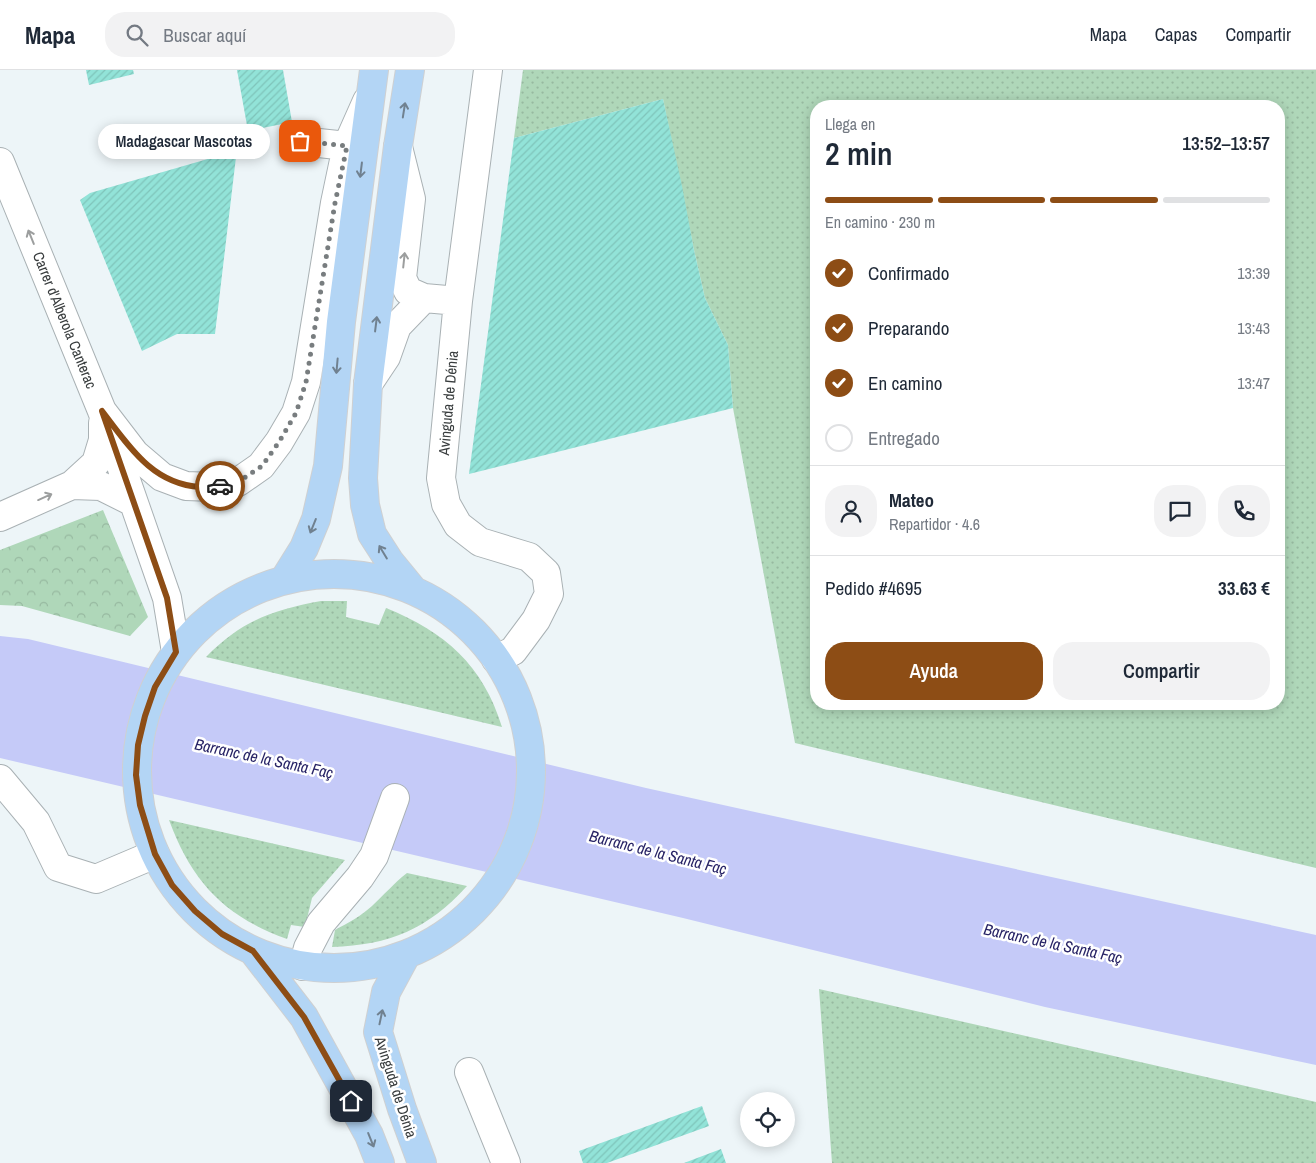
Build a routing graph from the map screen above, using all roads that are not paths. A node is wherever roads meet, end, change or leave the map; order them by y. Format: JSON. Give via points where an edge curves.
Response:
{"nodes":[{"id":1,"x":410,"y":70,"type":"edge"},
{"id":2,"x":488,"y":70,"type":"edge"},
{"id":3,"x":372,"y":82,"type":"edge"},
{"id":4,"x":300,"y":141,"type":"dead end"},
{"id":5,"x":347,"y":146,"type":"junction"},
{"id":6,"x":398,"y":146,"type":"junction"},
{"id":7,"x":0,"y":162,"type":"edge"},
{"id":8,"x":424,"y":298,"type":"junction"},
{"id":9,"x":458,"y":301,"type":"junction"},
{"id":10,"x":368,"y":384,"type":"junction"},
{"id":11,"x":102,"y":411,"type":"junction"},
{"id":12,"x":72,"y":485,"type":"junction"},
{"id":13,"x":133,"y":502,"type":"junction"},
{"id":14,"x":0,"y":517,"type":"edge"},
{"id":15,"x":284,"y":580,"type":"junction"},
{"id":16,"x":413,"y":590,"type":"junction"},
{"id":17,"x":173,"y":657,"type":"junction"},
{"id":18,"x":496,"y":659,"type":"junction"},
{"id":19,"x":0,"y":779,"type":"edge"},
{"id":20,"x":395,"y":798,"type":"dead end"},
{"id":21,"x":155,"y":854,"type":"junction"},
{"id":22,"x":253,"y":951,"type":"junction"},
{"id":23,"x":406,"y":955,"type":"junction"},
{"id":24,"x":303,"y":966,"type":"junction"},
{"id":25,"x":468,"y":1072,"type":"dead end"},
{"id":26,"x":380,"y":1163,"type":"edge"},
{"id":27,"x":422,"y":1163,"type":"edge"},
{"id":28,"x":506,"y":1163,"type":"edge"}],
"edges":[{"from":6,"to":1,"type":"main road","one_way":true},
{"from":2,"to":9,"type":"street","name":"Avinguda de Dénia"},
{"from":3,"to":5,"type":"street"},
{"from":3,"to":15,"type":"main road","one_way":true,"via":[[341,322],[328,466],[316,519],[304,548]]},
{"from":4,"to":5,"type":"street"},
{"from":5,"to":11,"type":"street","via":[[306,382],[296,413],[262,466],[238,482],[214,488],[186,486],[162,477],[135,454]]},
{"from":8,"to":6,"type":"street","one_way":true,"via":[[408,290],[402,278],[411,199]]},
{"from":10,"to":6,"type":"main road","one_way":true},
{"from":11,"to":7,"type":"street","name":"Carrer d'Alberola Canterac","one_way":true},
{"from":8,"to":9,"type":"street"},
{"from":8,"to":10,"type":"street","via":[[397,326],[386,356]]},
{"from":9,"to":18,"type":"street","name":"Avinguda de Dénia","via":[[441,478],[446,504],[458,525],[480,542],[529,557],[546,573],[549,594],[536,620],[513,651]]},
{"from":16,"to":10,"type":"main road","one_way":true,"via":[[372,534],[365,505]]},
{"from":11,"to":12,"type":"street","via":[[103,440],[96,463]]},
{"from":11,"to":13,"type":"street","name":"Carrer d'Alberola Canterac"},
{"from":12,"to":13,"type":"street","via":[[100,486]]},
{"from":14,"to":12,"type":"street","one_way":true},
{"from":13,"to":17,"type":"street","name":"Carrer d'Alberola Canterac","via":[[167,598]]},
{"from":15,"to":16,"type":"main road","via":[[310,575],[362,576]]},
{"from":15,"to":17,"type":"main road","via":[[253,591],[224,607],[198,628]]},
{"from":16,"to":18,"type":"main road","via":[[459,619]]},
{"from":17,"to":21,"type":"main road","via":[[155,687],[138,745],[136,775],[140,805]]},
{"from":18,"to":23,"type":"main road","via":[[515,695],[527,734],[530,767],[521,833],[489,892],[465,918]]},
{"from":19,"to":21,"type":"street","via":[[36,822],[58,867],[96,879]]},
{"from":20,"to":24,"type":"street","via":[[374,856],[321,923]]},
{"from":21,"to":22,"type":"main road","via":[[172,885],[195,911],[222,934]]},
{"from":22,"to":24,"type":"main road"},
{"from":22,"to":26,"type":"main road","one_way":true,"via":[[304,1017],[369,1135]]},
{"from":23,"to":24,"type":"main road","via":[[372,965],[338,969]]},
{"from":27,"to":23,"type":"main road","name":"Avinguda de Dénia","one_way":true,"via":[[378,1032],[386,992]]},
{"from":25,"to":28,"type":"street"}]}
